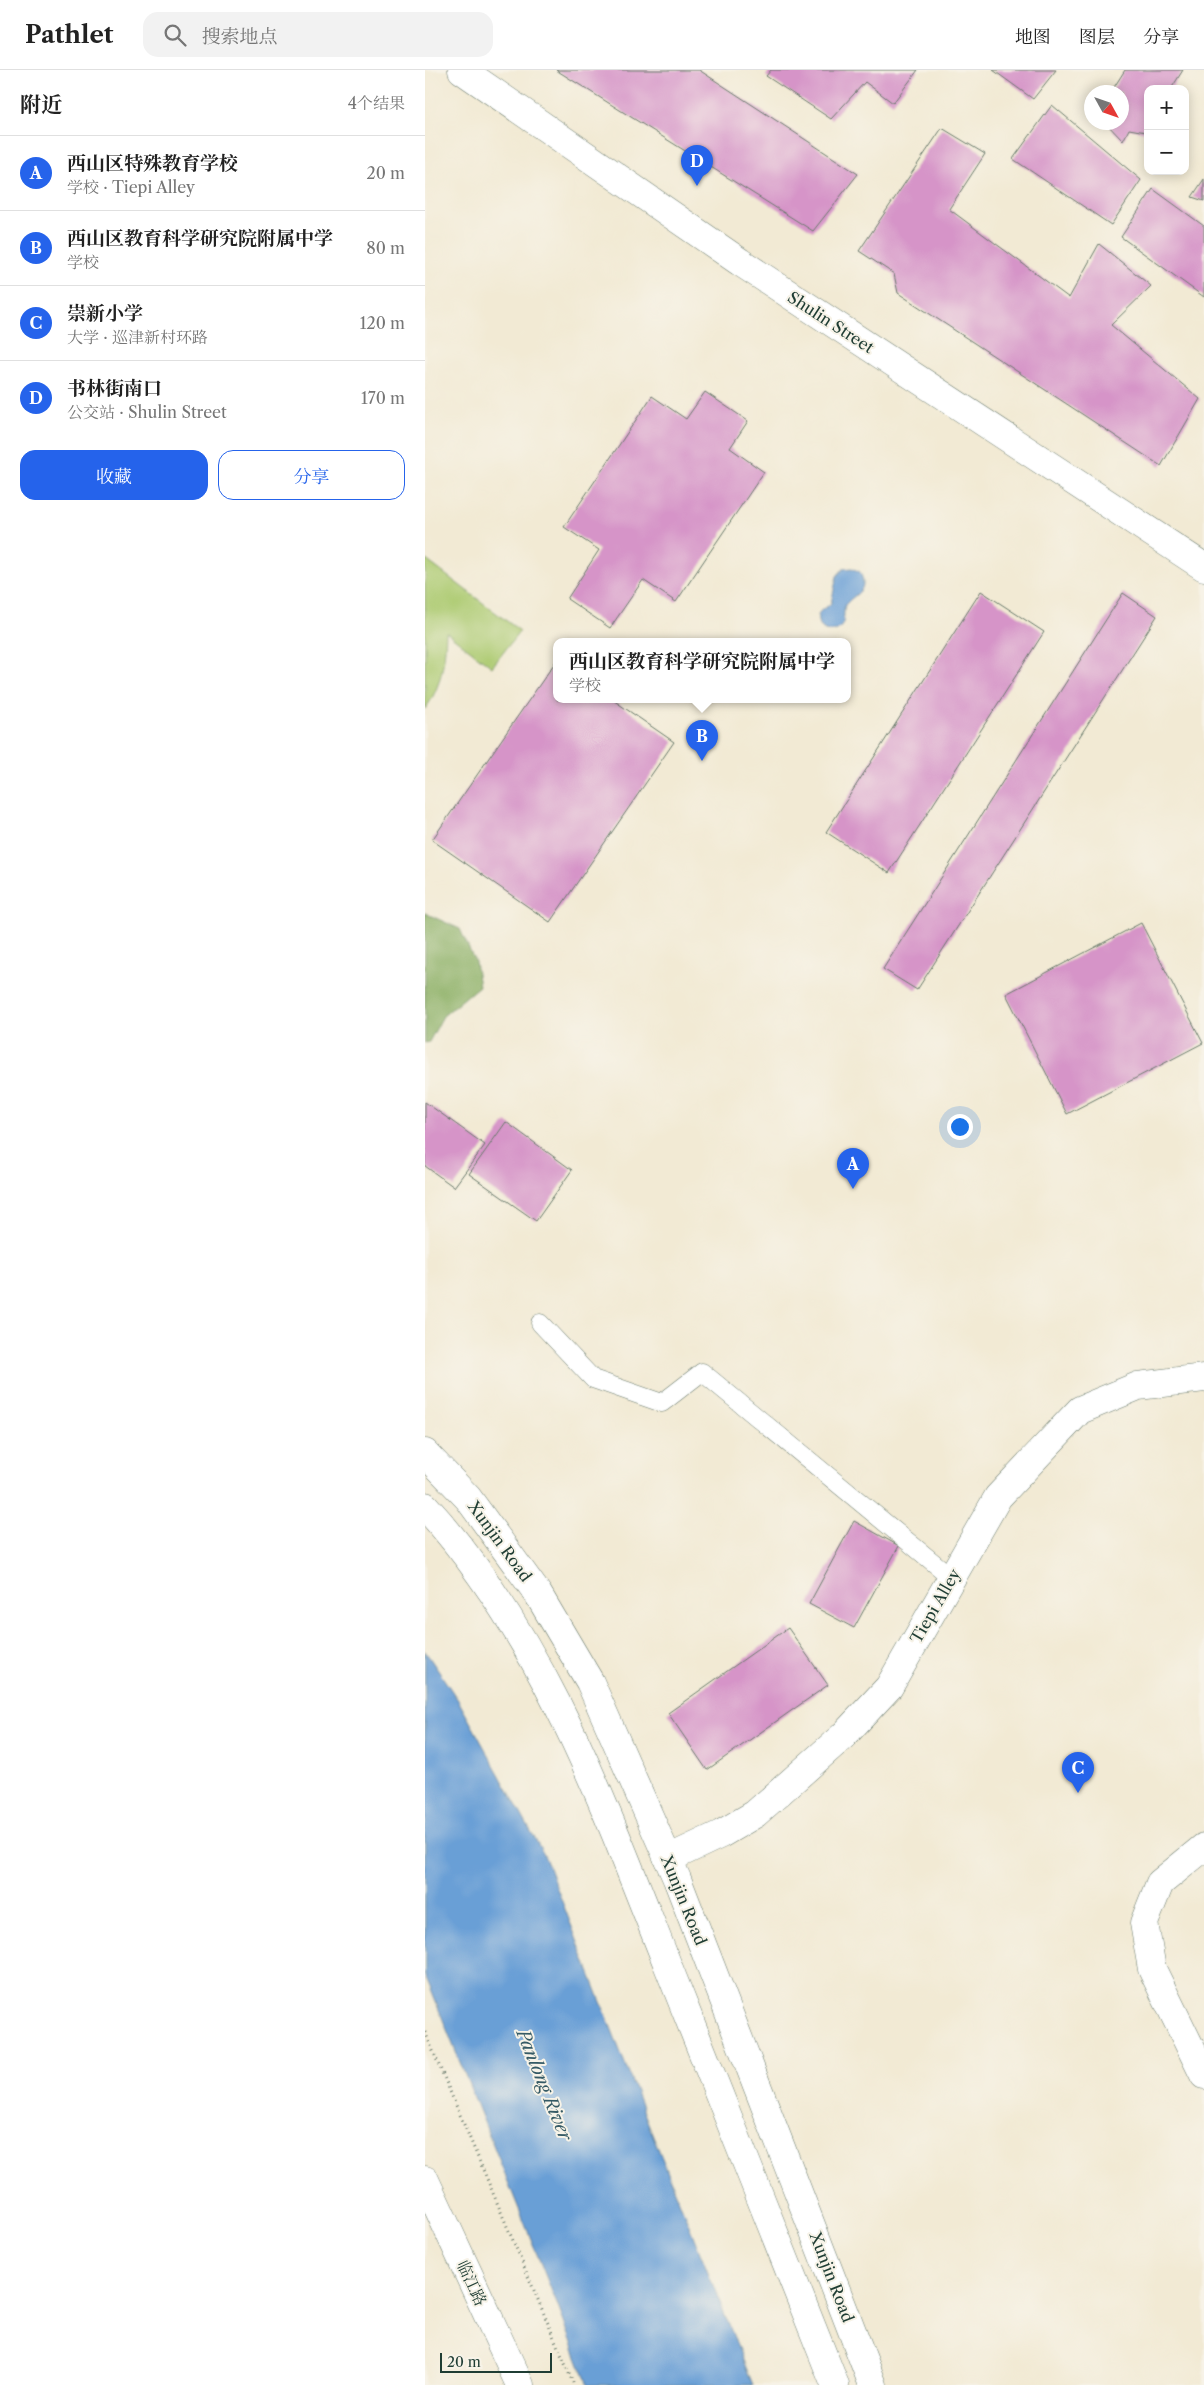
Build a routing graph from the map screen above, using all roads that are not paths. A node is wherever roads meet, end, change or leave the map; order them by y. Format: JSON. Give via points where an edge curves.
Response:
{"nodes":[{"id":1,"x":462,"y":70,"type":"edge"},
{"id":2,"x":1204,"y":567,"type":"edge"},
{"id":3,"x":540,"y":1323,"type":"dead end"},
{"id":4,"x":1204,"y":1378,"type":"edge"},
{"id":5,"x":425,"y":1453,"type":"edge"},
{"id":6,"x":425,"y":1506,"type":"edge"},
{"id":7,"x":951,"y":1578,"type":"junction"},
{"id":8,"x":1204,"y":1847,"type":"edge"},
{"id":9,"x":669,"y":1859,"type":"junction"},
{"id":10,"x":1204,"y":2075,"type":"edge"},
{"id":11,"x":425,"y":2180,"type":"edge"},
{"id":12,"x":520,"y":2385,"type":"edge"},
{"id":13,"x":835,"y":2385,"type":"edge"},
{"id":14,"x":873,"y":2385,"type":"edge"}],
"edges":[{"from":1,"to":2,"type":"street","name":"Shulin Street","via":[[741,262]]},
{"from":3,"to":7,"type":"lane","via":[[593,1379],[662,1402],[702,1372]]},
{"from":4,"to":7,"type":"street","name":"Tiepi Alley","via":[[1138,1386],[1080,1410],[998,1497]]},
{"from":5,"to":9,"type":"street","name":"Xunjin Road","via":[[468,1498],[538,1594],[590,1682]]},
{"from":6,"to":13,"type":"street","via":[[493,1593],[533,1656],[578,1746]]},
{"from":7,"to":9,"type":"street","name":"Tiepi Alley","via":[[889,1687],[844,1736],[755,1814]]},
{"from":8,"to":10,"type":"street","via":[[1159,1883],[1144,1923],[1153,1969]]},
{"from":9,"to":14,"type":"street","name":"Xunjin Road"},
{"from":11,"to":12,"type":"street","name":"临江路"}]}
